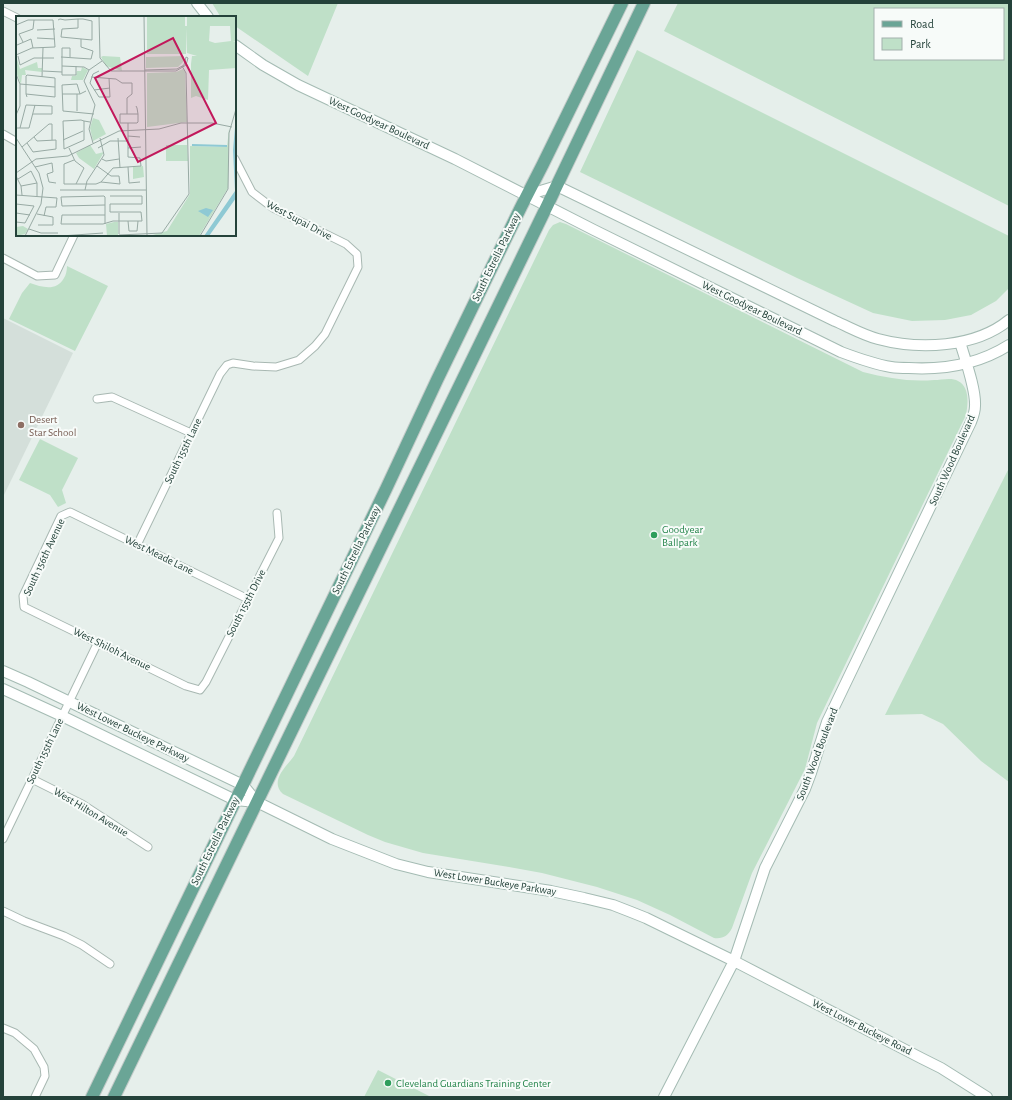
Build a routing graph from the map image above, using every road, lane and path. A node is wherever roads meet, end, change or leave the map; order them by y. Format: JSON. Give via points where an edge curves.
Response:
{"nodes":[{"id":1,"x":197,"y":3,"type":"edge"},
{"id":2,"x":622,"y":3,"type":"edge"},
{"id":3,"x":644,"y":3,"type":"edge"},
{"id":4,"x":3,"y":11,"type":"edge"},
{"id":5,"x":207,"y":16,"type":"edge"},
{"id":6,"x":16,"y":18,"type":"edge"},
{"id":7,"x":236,"y":46,"type":"edge"},
{"id":8,"x":3,"y":134,"type":"edge"},
{"id":9,"x":16,"y":141,"type":"edge"},
{"id":10,"x":236,"y":161,"type":"edge"},
{"id":11,"x":556,"y":186,"type":"junction"},
{"id":12,"x":527,"y":195,"type":"junction"},
{"id":13,"x":547,"y":206,"type":"junction"},
{"id":14,"x":74,"y":236,"type":"edge"},
{"id":15,"x":3,"y":258,"type":"edge"},
{"id":16,"x":1009,"y":320,"type":"edge"},
{"id":17,"x":960,"y":342,"type":"junction"},
{"id":18,"x":1009,"y":345,"type":"edge"},
{"id":19,"x":233,"y":363,"type":"joint"},
{"id":20,"x":967,"y":364,"type":"junction"},
{"id":21,"x":97,"y":399,"type":"dead end"},
{"id":22,"x":191,"y":433,"type":"junction"},
{"id":23,"x":70,"y":512,"type":"joint"},
{"id":24,"x":277,"y":513,"type":"dead end"},
{"id":25,"x":137,"y":545,"type":"junction"},
{"id":26,"x":248,"y":599,"type":"junction"},
{"id":27,"x":24,"y":607,"type":"joint"},
{"id":28,"x":98,"y":642,"type":"junction"},
{"id":29,"x":3,"y":671,"type":"edge"},
{"id":30,"x":3,"y":689,"type":"edge"},
{"id":31,"x":200,"y":690,"type":"joint"},
{"id":32,"x":69,"y":702,"type":"junction"},
{"id":33,"x":62,"y":716,"type":"junction"},
{"id":34,"x":32,"y":779,"type":"junction"},
{"id":35,"x":243,"y":785,"type":"junction"},
{"id":36,"x":235,"y":800,"type":"junction"},
{"id":37,"x":257,"y":802,"type":"junction"},
{"id":38,"x":6,"y":824,"type":"edge"},
{"id":39,"x":3,"y":839,"type":"edge"},
{"id":40,"x":148,"y":847,"type":"dead end"},
{"id":41,"x":3,"y":911,"type":"edge"},
{"id":42,"x":734,"y":961,"type":"junction"},
{"id":43,"x":110,"y":964,"type":"dead end"},
{"id":44,"x":3,"y":1028,"type":"edge"},
{"id":45,"x":35,"y":1097,"type":"edge"},
{"id":46,"x":92,"y":1097,"type":"edge"},
{"id":47,"x":114,"y":1097,"type":"edge"},
{"id":48,"x":664,"y":1097,"type":"edge"},
{"id":49,"x":988,"y":1097,"type":"edge"}],
"edges":[{"from":1,"to":5,"type":"street"},
{"from":2,"to":12,"type":"main road","name":"South Estrella Parkway"},
{"from":3,"to":11,"type":"main road","name":"South Estrella Parkway"},
{"from":4,"to":6,"type":"street"},
{"from":7,"to":12,"type":"street","name":"West Goodyear Boulevard","via":[[263,66],[298,85]]},
{"from":8,"to":9,"type":"street"},
{"from":10,"to":19,"type":"street","name":"West Supai Drive","via":[[252,192],[273,208],[346,244],[357,254],[358,267],[325,334],[299,360],[276,367]]},
{"from":11,"to":12,"type":"street"},
{"from":11,"to":13,"type":"main road","name":"South Estrella Parkway"},
{"from":11,"to":17,"type":"street","via":[[863,334],[889,342],[918,345]]},
{"from":12,"to":13,"type":"street","name":"West Goodyear Boulevard"},
{"from":12,"to":35,"type":"main road","name":"South Estrella Parkway"},
{"from":13,"to":20,"type":"street","name":"West Goodyear Boulevard","via":[[861,360],[892,367],[920,369]]},
{"from":13,"to":37,"type":"main road","name":"South Estrella Parkway"},
{"from":14,"to":15,"type":"street","via":[[55,275],[37,276]]},
{"from":16,"to":17,"type":"street","via":[[993,331]]},
{"from":17,"to":20,"type":"street","name":"South Wood Boulevard"},
{"from":18,"to":20,"type":"street","name":"West Goodyear Boulevard"},
{"from":19,"to":22,"type":"street","name":"South 155th Lane","via":[[227,365],[220,374]]},
{"from":20,"to":42,"type":"street","name":"South Wood Boulevard","via":[[975,401],[971,422],[827,722],[805,789],[765,868]]},
{"from":21,"to":22,"type":"street","via":[[112,396]]},
{"from":22,"to":25,"type":"street","name":"South 155th Lane"},
{"from":23,"to":25,"type":"street","name":"West Meade Lane"},
{"from":23,"to":27,"type":"street","name":"South 156th Avenue","via":[[62,516],[23,596]]},
{"from":24,"to":26,"type":"street","name":"South 155th Drive","via":[[279,538]]},
{"from":25,"to":26,"type":"street","name":"West Meade Lane"},
{"from":26,"to":31,"type":"street","name":"South 155th Drive"},
{"from":27,"to":28,"type":"street","name":"West Shiloh Avenue"},
{"from":28,"to":31,"type":"street","name":"West Shiloh Avenue","via":[[186,686]]},
{"from":28,"to":32,"type":"street","name":"South 155th Lane"},
{"from":29,"to":32,"type":"street","name":"West Lower Buckeye Parkway"},
{"from":30,"to":33,"type":"street","name":"West Lower Buckeye Parkway"},
{"from":32,"to":33,"type":"street","name":"South 155th Lane"},
{"from":32,"to":35,"type":"street","name":"West Lower Buckeye Parkway"},
{"from":33,"to":34,"type":"street","name":"South 155th Lane"},
{"from":33,"to":36,"type":"street","name":"West Lower Buckeye Parkway"},
{"from":34,"to":38,"type":"street","name":"South 155th Lane"},
{"from":34,"to":40,"type":"street","name":"West Hilton Avenue","via":[[82,804]]},
{"from":35,"to":36,"type":"main road","name":"South Estrella Parkway"},
{"from":35,"to":37,"type":"street","name":"West Lower Buckeye Parkway"},
{"from":36,"to":37,"type":"street","name":"West Lower Buckeye Parkway"},
{"from":36,"to":46,"type":"main road","name":"South Estrella Parkway"},
{"from":37,"to":42,"type":"street","name":"West Lower Buckeye Parkway","via":[[332,839],[396,864],[428,872],[551,891],[613,906],[646,918]]},
{"from":37,"to":47,"type":"main road","name":"South Estrella Parkway"},
{"from":38,"to":39,"type":"street","name":"South 155th Lane"},
{"from":41,"to":43,"type":"street","via":[[64,936]]},
{"from":42,"to":48,"type":"street","name":"South Wood Boulevard"},
{"from":42,"to":49,"type":"street","name":"West Lower Buckeye Road","via":[[941,1068]]},
{"from":44,"to":45,"type":"street","via":[[15,1033],[34,1049],[44,1067],[44,1076]]}]}
